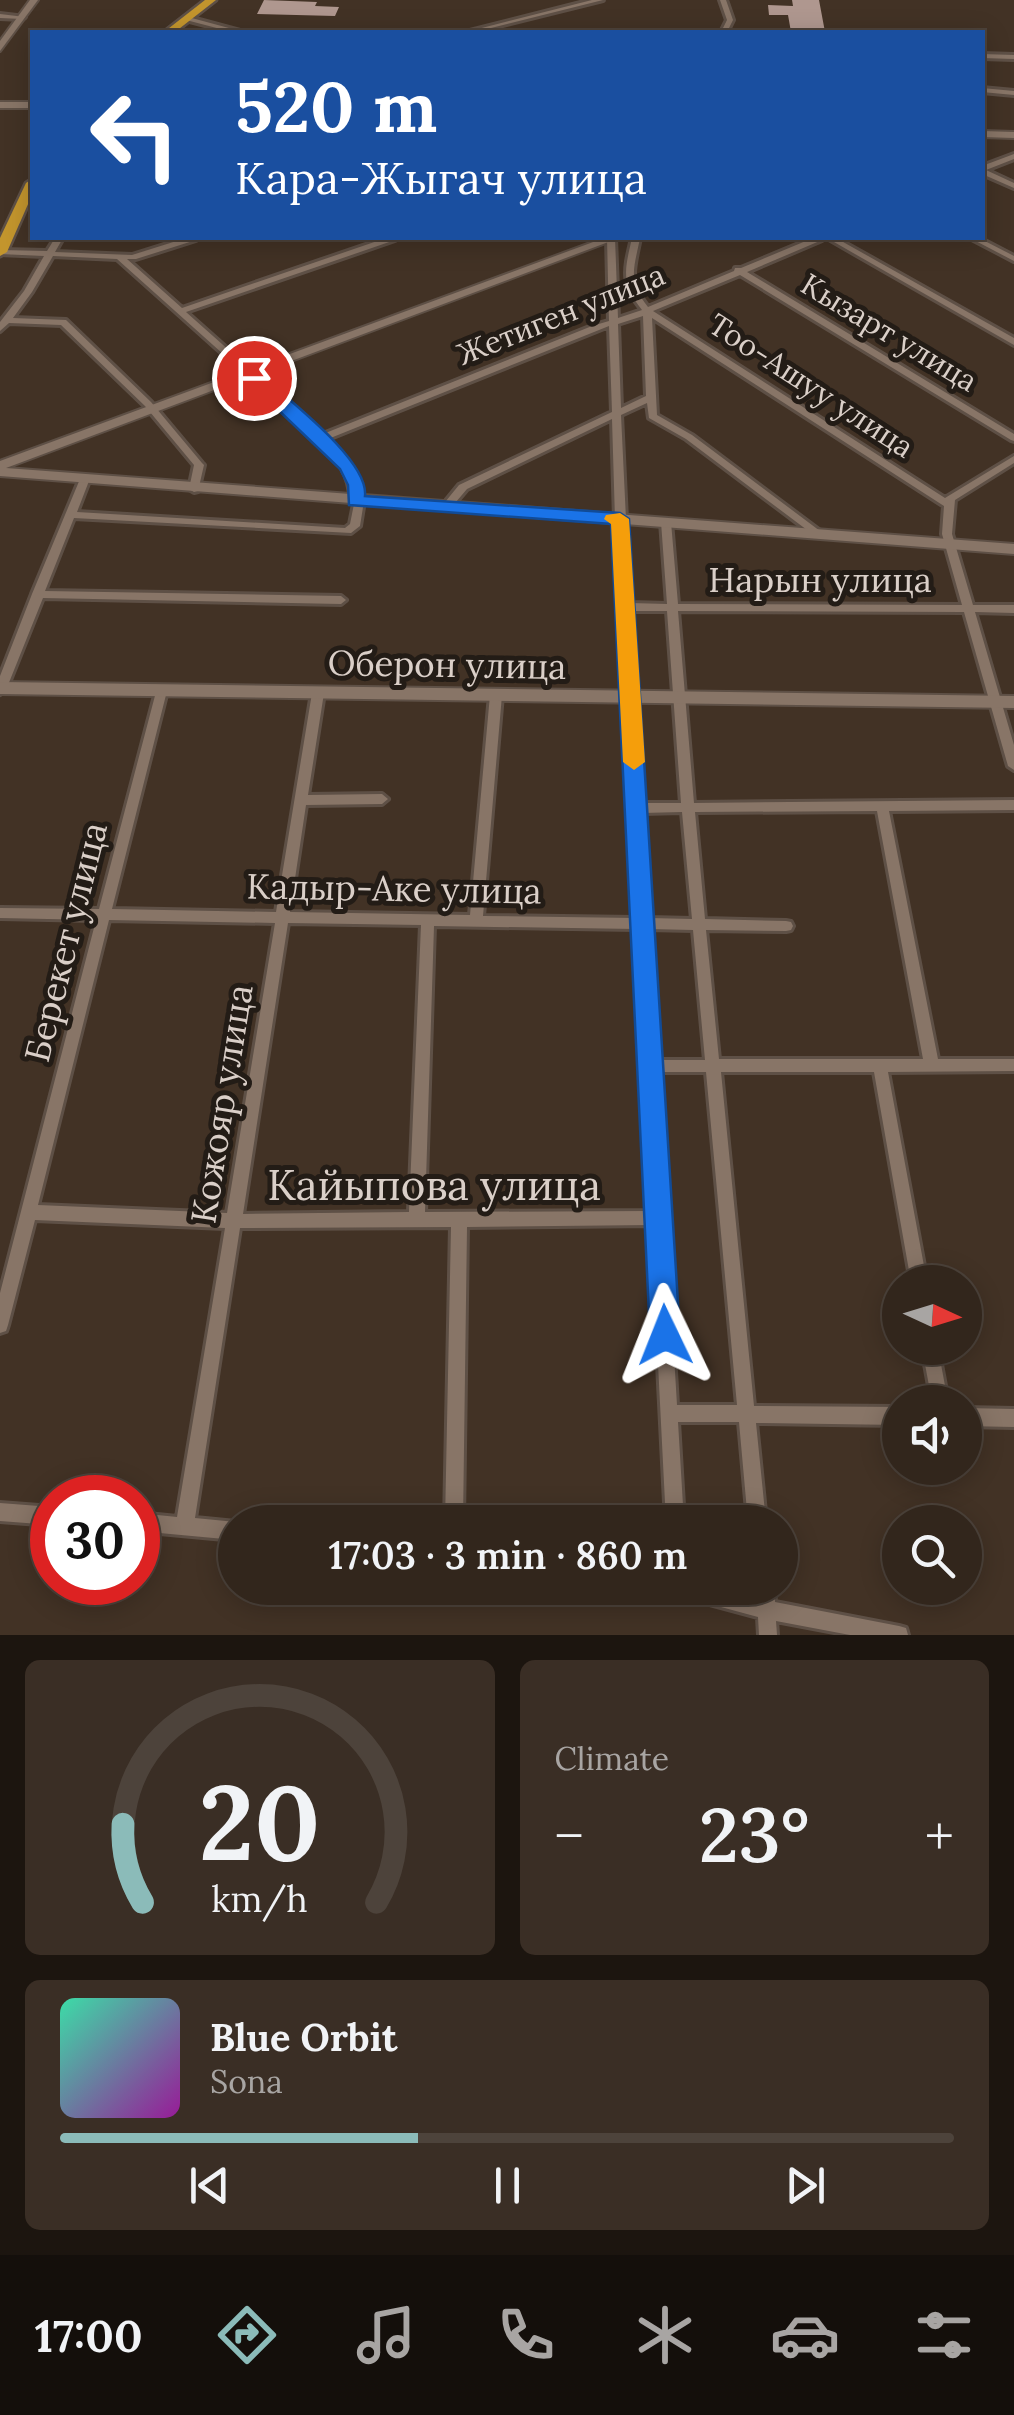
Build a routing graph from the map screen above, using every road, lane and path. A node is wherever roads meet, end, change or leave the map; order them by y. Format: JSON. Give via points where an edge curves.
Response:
{"nodes":[{"id":1,"x":34,"y":0,"type":"edge"},
{"id":2,"x":211,"y":0,"type":"edge"},
{"id":3,"x":600,"y":0,"type":"edge"},
{"id":4,"x":724,"y":0,"type":"edge"},
{"id":5,"x":0,"y":16,"type":"edge"},
{"id":6,"x":22,"y":16,"type":"junction"},
{"id":7,"x":188,"y":19,"type":"junction"},
{"id":8,"x":210,"y":29,"type":"edge"},
{"id":9,"x":172,"y":30,"type":"edge"},
{"id":10,"x":476,"y":30,"type":"edge"},
{"id":11,"x":725,"y":30,"type":"edge"},
{"id":12,"x":2,"y":44,"type":"edge"},
{"id":13,"x":985,"y":56,"type":"edge"},
{"id":14,"x":1014,"y":57,"type":"edge"},
{"id":15,"x":985,"y":90,"type":"edge"},
{"id":16,"x":1014,"y":92,"type":"edge"},
{"id":17,"x":1,"y":105,"type":"edge"},
{"id":18,"x":29,"y":105,"type":"edge"},
{"id":19,"x":985,"y":134,"type":"edge"},
{"id":20,"x":1014,"y":135,"type":"edge"},
{"id":21,"x":1014,"y":156,"type":"edge"},
{"id":22,"x":985,"y":169,"type":"edge"},
{"id":23,"x":985,"y":172,"type":"edge"},
{"id":24,"x":1014,"y":186,"type":"edge"},
{"id":25,"x":27,"y":207,"type":"edge"},
{"id":26,"x":58,"y":240,"type":"edge"},
{"id":27,"x":185,"y":240,"type":"edge"},
{"id":28,"x":386,"y":240,"type":"edge"},
{"id":29,"x":589,"y":240,"type":"edge"},
{"id":30,"x":606,"y":240,"type":"edge"},
{"id":31,"x":611,"y":240,"type":"edge"},
{"id":32,"x":636,"y":240,"type":"edge"},
{"id":33,"x":814,"y":240,"type":"edge"},
{"id":34,"x":835,"y":240,"type":"edge"},
{"id":35,"x":978,"y":240,"type":"edge"},
{"id":36,"x":0,"y":252,"type":"edge"},
{"id":37,"x":51,"y":254,"type":"junction"},
{"id":38,"x":120,"y":258,"type":"junction"},
{"id":39,"x":1014,"y":259,"type":"edge"},
{"id":40,"x":738,"y":270,"type":"junction"},
{"id":41,"x":181,"y":311,"type":"junction"},
{"id":42,"x":647,"y":311,"type":"junction"},
{"id":43,"x":616,"y":322,"type":"junction"},
{"id":44,"x":4,"y":324,"type":"edge"},
{"id":45,"x":1014,"y":342,"type":"edge"},
{"id":46,"x":246,"y":371,"type":"junction"},
{"id":47,"x":651,"y":397,"type":"junction"},
{"id":48,"x":151,"y":407,"type":"junction"},
{"id":49,"x":618,"y":414,"type":"junction"},
{"id":50,"x":322,"y":438,"type":"junction"},
{"id":51,"x":1014,"y":438,"type":"edge"},
{"id":52,"x":1014,"y":460,"type":"edge"},
{"id":53,"x":2,"y":467,"type":"edge"},
{"id":54,"x":84,"y":481,"type":"junction"},
{"id":55,"x":194,"y":489,"type":"junction"},
{"id":56,"x":357,"y":501,"type":"junction"},
{"id":57,"x":947,"y":504,"type":"junction"},
{"id":58,"x":446,"y":507,"type":"junction"},
{"id":59,"x":70,"y":516,"type":"junction"},
{"id":60,"x":620,"y":519,"type":"junction"},
{"id":61,"x":666,"y":522,"type":"junction"},
{"id":62,"x":819,"y":534,"type":"junction"},
{"id":63,"x":950,"y":544,"type":"junction"},
{"id":64,"x":1014,"y":548,"type":"edge"},
{"id":65,"x":37,"y":594,"type":"junction"},
{"id":66,"x":340,"y":600,"type":"dead end"},
{"id":67,"x":625,"y":607,"type":"junction"},
{"id":68,"x":674,"y":607,"type":"junction"},
{"id":69,"x":970,"y":608,"type":"junction"},
{"id":70,"x":1014,"y":609,"type":"edge"},
{"id":71,"x":0,"y":689,"type":"edge"},
{"id":72,"x":161,"y":691,"type":"junction"},
{"id":73,"x":318,"y":693,"type":"junction"},
{"id":74,"x":496,"y":695,"type":"junction"},
{"id":75,"x":629,"y":697,"type":"junction"},
{"id":76,"x":679,"y":698,"type":"junction"},
{"id":77,"x":995,"y":702,"type":"junction"},
{"id":78,"x":1014,"y":702,"type":"edge"},
{"id":79,"x":1014,"y":766,"type":"edge"},
{"id":80,"x":382,"y":799,"type":"dead end"},
{"id":81,"x":301,"y":800,"type":"junction"},
{"id":82,"x":1014,"y":805,"type":"edge"},
{"id":83,"x":882,"y":806,"type":"junction"},
{"id":84,"x":638,"y":808,"type":"junction"},
{"id":85,"x":688,"y":808,"type":"junction"},
{"id":86,"x":0,"y":913,"type":"edge"},
{"id":87,"x":104,"y":915,"type":"junction"},
{"id":88,"x":282,"y":917,"type":"junction"},
{"id":89,"x":428,"y":920,"type":"junction"},
{"id":90,"x":476,"y":921,"type":"junction"},
{"id":91,"x":644,"y":922,"type":"junction"},
{"id":92,"x":700,"y":922,"type":"junction"},
{"id":93,"x":786,"y":926,"type":"dead end"},
{"id":94,"x":651,"y":1066,"type":"junction"},
{"id":95,"x":712,"y":1066,"type":"junction"},
{"id":96,"x":880,"y":1066,"type":"junction"},
{"id":97,"x":932,"y":1066,"type":"junction"},
{"id":98,"x":1014,"y":1066,"type":"edge"},
{"id":99,"x":29,"y":1212,"type":"junction"},
{"id":100,"x":660,"y":1218,"type":"junction"},
{"id":101,"x":416,"y":1219,"type":"junction"},
{"id":102,"x":459,"y":1219,"type":"junction"},
{"id":103,"x":234,"y":1221,"type":"junction"},
{"id":104,"x":916,"y":1265,"type":"edge"},
{"id":105,"x":0,"y":1325,"type":"edge"},
{"id":106,"x":668,"y":1413,"type":"junction"},
{"id":107,"x":744,"y":1414,"type":"junction"},
{"id":108,"x":882,"y":1416,"type":"edge"},
{"id":109,"x":982,"y":1417,"type":"edge"},
{"id":110,"x":1014,"y":1418,"type":"edge"},
{"id":111,"x":454,"y":1505,"type":"edge"},
{"id":112,"x":673,"y":1505,"type":"edge"},
{"id":113,"x":755,"y":1505,"type":"edge"},
{"id":114,"x":0,"y":1512,"type":"edge"},
{"id":115,"x":30,"y":1514,"type":"edge"},
{"id":116,"x":160,"y":1523,"type":"edge"},
{"id":117,"x":185,"y":1525,"type":"junction"},
{"id":118,"x":218,"y":1529,"type":"edge"},
{"id":119,"x":749,"y":1605,"type":"edge"},
{"id":120,"x":767,"y":1605,"type":"edge"},
{"id":121,"x":768,"y":1610,"type":"junction"},
{"id":122,"x":768,"y":1635,"type":"edge"},
{"id":123,"x":899,"y":1635,"type":"edge"}],
"edges":[{"from":1,"to":6,"type":"street"},
{"from":2,"to":7,"type":"main road"},
{"from":3,"to":10,"type":"street"},
{"from":4,"to":11,"type":"street","via":[[730,20]]},
{"from":5,"to":6,"type":"street"},
{"from":6,"to":12,"type":"street"},
{"from":7,"to":8,"type":"street"},
{"from":7,"to":9,"type":"main road"},
{"from":13,"to":14,"type":"street"},
{"from":15,"to":16,"type":"street"},
{"from":17,"to":18,"type":"street"},
{"from":19,"to":20,"type":"street"},
{"from":21,"to":22,"type":"street"},
{"from":23,"to":24,"type":"street"},
{"from":25,"to":36,"type":"main road"},
{"from":26,"to":37,"type":"street"},
{"from":27,"to":38,"type":"street"},
{"from":28,"to":41,"type":"street"},
{"from":29,"to":46,"type":"street"},
{"from":30,"to":46,"type":"street"},
{"from":31,"to":43,"type":"street"},
{"from":32,"to":42,"type":"street","via":[[628,275]]},
{"from":33,"to":40,"type":"street","name":"Жетиген улица"},
{"from":34,"to":45,"type":"street"},
{"from":35,"to":39,"type":"street"},
{"from":36,"to":37,"type":"street"},
{"from":37,"to":38,"type":"street"},
{"from":37,"to":44,"type":"street"},
{"from":38,"to":41,"type":"street"},
{"from":40,"to":42,"type":"street","name":"Жетиген улица"},
{"from":40,"to":51,"type":"street","name":"Кызарт улица"},
{"from":41,"to":46,"type":"street"},
{"from":42,"to":43,"type":"street","name":"Жетиген улица"},
{"from":42,"to":47,"type":"street"},
{"from":42,"to":57,"type":"street","name":"Тоо-Ашуу улица"},
{"from":43,"to":49,"type":"street"},
{"from":43,"to":50,"type":"street","name":"Жетиген улица"},
{"from":44,"to":48,"type":"street","via":[[63,322]]},
{"from":46,"to":48,"type":"street"},
{"from":46,"to":50,"type":"street"},
{"from":47,"to":49,"type":"street"},
{"from":47,"to":62,"type":"street","via":[[659,423],[700,445]]},
{"from":48,"to":53,"type":"street"},
{"from":48,"to":55,"type":"street","via":[[199,465]]},
{"from":49,"to":58,"type":"street","via":[[463,487]]},
{"from":49,"to":60,"type":"street"},
{"from":50,"to":56,"type":"street","via":[[348,467]]},
{"from":52,"to":57,"type":"street"},
{"from":53,"to":54,"type":"street"},
{"from":54,"to":55,"type":"street"},
{"from":54,"to":59,"type":"street"},
{"from":55,"to":56,"type":"street"},
{"from":56,"to":58,"type":"street"},
{"from":56,"to":59,"type":"street","via":[[355,526],[347,531]]},
{"from":57,"to":63,"type":"street"},
{"from":58,"to":60,"type":"street"},
{"from":59,"to":65,"type":"street"},
{"from":60,"to":61,"type":"street"},
{"from":60,"to":67,"type":"street"},
{"from":61,"to":62,"type":"street"},
{"from":61,"to":68,"type":"street"},
{"from":62,"to":63,"type":"street"},
{"from":63,"to":64,"type":"street"},
{"from":63,"to":69,"type":"street"},
{"from":65,"to":66,"type":"street"},
{"from":65,"to":71,"type":"street"},
{"from":67,"to":68,"type":"street","name":"Нарын улица"},
{"from":67,"to":75,"type":"street"},
{"from":68,"to":69,"type":"street","name":"Нарын улица"},
{"from":68,"to":76,"type":"street"},
{"from":69,"to":70,"type":"street","name":"Нарын улица"},
{"from":69,"to":77,"type":"street"},
{"from":71,"to":72,"type":"street","name":"Оберон улица"},
{"from":72,"to":73,"type":"street","name":"Оберон улица"},
{"from":72,"to":87,"type":"street","name":"Берекет улица"},
{"from":73,"to":74,"type":"street","name":"Оберон улица"},
{"from":73,"to":81,"type":"street","name":"Кожояр улица"},
{"from":74,"to":75,"type":"street","name":"Оберон улица"},
{"from":74,"to":90,"type":"street"},
{"from":75,"to":76,"type":"street","name":"Оберон улица"},
{"from":75,"to":84,"type":"street"},
{"from":76,"to":77,"type":"street","name":"Оберон улица"},
{"from":76,"to":85,"type":"street"},
{"from":77,"to":78,"type":"street","name":"Оберон улица"},
{"from":77,"to":79,"type":"street"},
{"from":80,"to":81,"type":"street"},
{"from":81,"to":88,"type":"street","name":"Кожояр улица"},
{"from":82,"to":83,"type":"street"},
{"from":83,"to":85,"type":"street"},
{"from":83,"to":97,"type":"street"},
{"from":84,"to":85,"type":"street"},
{"from":84,"to":91,"type":"street"},
{"from":85,"to":92,"type":"street"},
{"from":86,"to":87,"type":"street","name":"Кадыр-Аке улица"},
{"from":87,"to":88,"type":"street","name":"Кадыр-Аке улица"},
{"from":87,"to":99,"type":"street","name":"Берекет улица"},
{"from":88,"to":89,"type":"street","name":"Кадыр-Аке улица"},
{"from":88,"to":103,"type":"street","name":"Кожояр улица"},
{"from":89,"to":90,"type":"street","name":"Кадыр-Аке улица"},
{"from":89,"to":101,"type":"street"},
{"from":90,"to":91,"type":"street","name":"Кадыр-Аке улица"},
{"from":91,"to":92,"type":"street","name":"Кадыр-Аке улица"},
{"from":91,"to":94,"type":"street"},
{"from":92,"to":93,"type":"street","name":"Кадыр-Аке улица"},
{"from":92,"to":95,"type":"street"},
{"from":94,"to":95,"type":"street"},
{"from":94,"to":100,"type":"street"},
{"from":95,"to":96,"type":"street"},
{"from":95,"to":107,"type":"street"},
{"from":96,"to":97,"type":"street"},
{"from":96,"to":104,"type":"street"},
{"from":97,"to":98,"type":"street"},
{"from":99,"to":103,"type":"street","name":"Кайыпова улица"},
{"from":99,"to":105,"type":"street","name":"Берекет улица"},
{"from":100,"to":102,"type":"street","name":"Кайыпова улица"},
{"from":100,"to":106,"type":"street"},
{"from":101,"to":102,"type":"street","name":"Кайыпова улица"},
{"from":101,"to":103,"type":"street","name":"Кайыпова улица"},
{"from":102,"to":111,"type":"street"},
{"from":103,"to":117,"type":"street","name":"Кожояр улица"},
{"from":106,"to":107,"type":"street"},
{"from":106,"to":112,"type":"street"},
{"from":107,"to":108,"type":"street"},
{"from":107,"to":113,"type":"street"},
{"from":109,"to":110,"type":"street"},
{"from":114,"to":115,"type":"street"},
{"from":116,"to":117,"type":"street"},
{"from":117,"to":118,"type":"street"},
{"from":119,"to":121,"type":"street"},
{"from":120,"to":121,"type":"street"},
{"from":121,"to":122,"type":"street"},
{"from":121,"to":123,"type":"street"}]}
